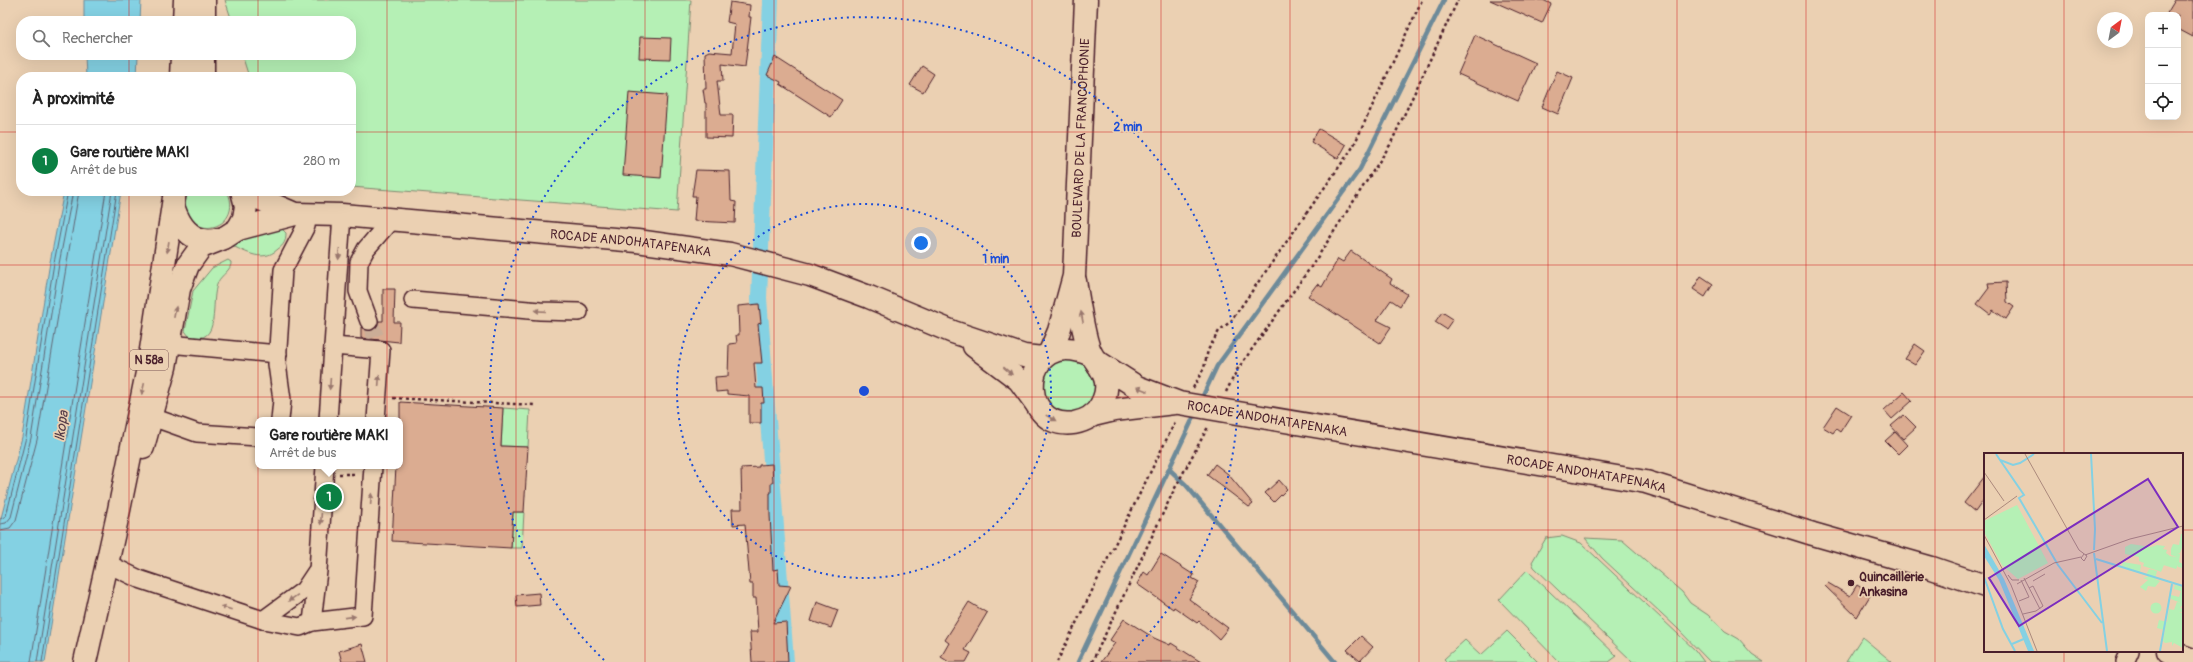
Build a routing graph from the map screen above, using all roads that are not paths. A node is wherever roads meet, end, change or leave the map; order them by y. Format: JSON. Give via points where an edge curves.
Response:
{"nodes":[{"id":1,"x":185,"y":0,"type":"edge"},
{"id":2,"x":204,"y":0,"type":"edge"},
{"id":3,"x":1086,"y":0,"type":"edge"},
{"id":4,"x":184,"y":16,"type":"edge"},
{"id":5,"x":204,"y":16,"type":"edge"},
{"id":6,"x":182,"y":60,"type":"edge"},
{"id":7,"x":203,"y":60,"type":"edge"},
{"id":8,"x":181,"y":72,"type":"edge"},
{"id":9,"x":203,"y":72,"type":"edge"},
{"id":10,"x":176,"y":196,"type":"edge"},
{"id":11,"x":243,"y":196,"type":"edge"},
{"id":12,"x":255,"y":196,"type":"edge"},
{"id":13,"x":301,"y":214,"type":"junction"},
{"id":14,"x":342,"y":215,"type":"junction"},
{"id":15,"x":391,"y":220,"type":"junction"},
{"id":16,"x":231,"y":233,"type":"junction"},
{"id":17,"x":1074,"y":276,"type":"junction"},
{"id":18,"x":413,"y":300,"type":"dead end"},
{"id":19,"x":579,"y":312,"type":"dead end"},
{"id":20,"x":369,"y":321,"type":"tunnel mouth"},
{"id":21,"x":953,"y":332,"type":"junction"},
{"id":22,"x":169,"y":344,"type":"junction"},
{"id":23,"x":333,"y":346,"type":"junction"},
{"id":24,"x":278,"y":354,"type":"junction"},
{"id":25,"x":1046,"y":355,"type":"junction"},
{"id":26,"x":1095,"y":358,"type":"junction"},
{"id":27,"x":1036,"y":403,"type":"junction"},
{"id":28,"x":1183,"y":404,"type":"junction"},
{"id":29,"x":1093,"y":415,"type":"junction"},
{"id":30,"x":152,"y":417,"type":"junction"},
{"id":31,"x":280,"y":417,"type":"edge"},
{"id":32,"x":328,"y":417,"type":"edge"},
{"id":33,"x":376,"y":417,"type":"edge"},
{"id":34,"x":255,"y":437,"type":"edge"},
{"id":35,"x":325,"y":470,"type":"edge"},
{"id":36,"x":373,"y":470,"type":"edge"},
{"id":37,"x":119,"y":510,"type":"junction"},
{"id":38,"x":108,"y":564,"type":"junction"},
{"id":39,"x":318,"y":570,"type":"junction"},
{"id":40,"x":1984,"y":586,"type":"edge"},
{"id":41,"x":263,"y":620,"type":"junction"},
{"id":42,"x":312,"y":622,"type":"junction"},
{"id":43,"x":2130,"y":652,"type":"edge"},
{"id":44,"x":2171,"y":652,"type":"edge"},
{"id":45,"x":2193,"y":660,"type":"edge"},
{"id":46,"x":85,"y":662,"type":"edge"},
{"id":47,"x":2125,"y":662,"type":"edge"}],
"edges":[{"from":1,"to":4,"type":"main road"},
{"from":2,"to":5,"type":"main road"},
{"from":3,"to":17,"type":"main road","name":"BOULEVARD DE LA FRANCOPHONIE"},
{"from":6,"to":8,"type":"main road"},
{"from":7,"to":9,"type":"main road"},
{"from":10,"to":16,"type":"main road","via":[[178,222],[187,233],[198,240],[212,242]]},
{"from":10,"to":37,"type":"main road","number":"N 58a","one_way":true,"via":[[148,363]]},
{"from":11,"to":16,"type":"main road","via":[[246,206],[244,218]]},
{"from":12,"to":13,"type":"main road"},
{"from":13,"to":14,"type":"main road","name":"ROCADE ANDOHATAPENAKA"},
{"from":13,"to":16,"type":"main road"},
{"from":13,"to":24,"type":"lane","via":[[306,226],[283,270]]},
{"from":14,"to":15,"type":"main road","name":"ROCADE ANDOHATAPENAKA"},
{"from":14,"to":23,"type":"lane","one_way":true},
{"from":15,"to":20,"type":"lane","via":[[366,249],[359,262],[358,291]]},
{"from":15,"to":21,"type":"main road","name":"ROCADE ANDOHATAPENAKA","via":[[637,241],[730,254],[817,278],[869,296]]},
{"from":22,"to":16,"type":"main road","number":"N 58a","one_way":true,"via":[[179,289],[188,265],[201,247]]},
{"from":17,"to":25,"type":"main road","via":[[1059,331]]},
{"from":26,"to":17,"type":"main road","one_way":true},
{"from":19,"to":18,"type":"lane","one_way":true},
{"from":21,"to":25,"type":"main road","via":[[1024,356]]},
{"from":21,"to":27,"type":"main road","one_way":true,"via":[[1019,380]]},
{"from":22,"to":24,"type":"lane"},
{"from":22,"to":30,"type":"main road","number":"N 58a"},
{"from":23,"to":32,"type":"lane","one_way":true},
{"from":33,"to":23,"type":"lane","one_way":true,"via":[[379,345]]},
{"from":24,"to":31,"type":"lane","via":[[277,373],[282,400]]},
{"from":25,"to":26,"type":"main road","via":[[1064,348],[1077,349]]},
{"from":25,"to":27,"type":"main road","via":[[1036,368],[1032,379]]},
{"from":28,"to":26,"type":"main road","one_way":true,"via":[[1137,387]]},
{"from":26,"to":29,"type":"main road","via":[[1104,372],[1106,384],[1101,406]]},
{"from":27,"to":29,"type":"main road","one_way":true,"via":[[1051,419],[1062,422],[1083,421]]},
{"from":28,"to":29,"type":"main road","via":[[1114,410]]},
{"from":28,"to":40,"type":"main road","name":"ROCADE ANDOHATAPENAKA","via":[[1646,482]]},
{"from":30,"to":34,"type":"lane","via":[[197,433]]},
{"from":30,"to":37,"type":"main road","number":"N 58a"},
{"from":35,"to":39,"type":"lane","one_way":true},
{"from":42,"to":36,"type":"lane","one_way":true,"via":[[363,616]]},
{"from":37,"to":38,"type":"main road","number":"N 58a"},
{"from":41,"to":38,"type":"lane","one_way":true,"via":[[139,579]]},
{"from":38,"to":46,"type":"main road","number":"N 58a"},
{"from":39,"to":41,"type":"lane","one_way":true,"via":[[304,590]]},
{"from":39,"to":42,"type":"lane"},
{"from":41,"to":42,"type":"lane","via":[[300,627]]},
{"from":43,"to":47,"type":"lane"},
{"from":44,"to":45,"type":"main road"}]}
